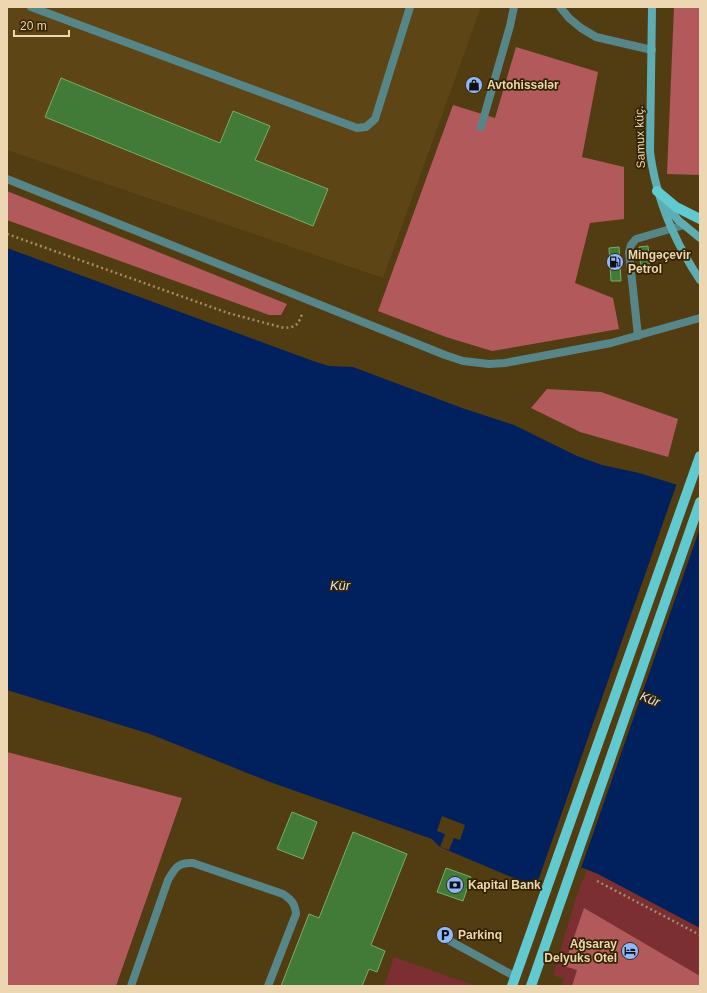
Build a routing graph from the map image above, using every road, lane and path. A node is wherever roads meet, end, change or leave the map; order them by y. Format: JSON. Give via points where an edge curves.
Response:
{"nodes":[{"id":1,"x":31,"y":7,"type":"edge"},
{"id":2,"x":410,"y":7,"type":"edge"},
{"id":3,"x":514,"y":7,"type":"edge"},
{"id":4,"x":560,"y":7,"type":"edge"},
{"id":5,"x":652,"y":7,"type":"edge"},
{"id":6,"x":652,"y":50,"type":"junction"},
{"id":7,"x":481,"y":127,"type":"dead end"},
{"id":8,"x":7,"y":179,"type":"edge"},
{"id":9,"x":657,"y":191,"type":"junction"},
{"id":10,"x":700,"y":219,"type":"edge"},
{"id":11,"x":684,"y":226,"type":"junction"},
{"id":12,"x":671,"y":228,"type":"junction"},
{"id":13,"x":7,"y":234,"type":"edge"},
{"id":14,"x":700,"y":238,"type":"edge"},
{"id":15,"x":700,"y":280,"type":"edge"},
{"id":16,"x":309,"y":301,"type":"junction"},
{"id":17,"x":700,"y":318,"type":"edge"},
{"id":18,"x":638,"y":336,"type":"junction"},
{"id":19,"x":700,"y":456,"type":"edge"},
{"id":20,"x":700,"y":502,"type":"edge"},
{"id":21,"x":598,"y":881,"type":"dead end"},
{"id":22,"x":700,"y":935,"type":"edge"},
{"id":23,"x":441,"y":936,"type":"dead end"},
{"id":24,"x":514,"y":982,"type":"edge"},
{"id":25,"x":131,"y":986,"type":"edge"},
{"id":26,"x":268,"y":986,"type":"edge"},
{"id":27,"x":531,"y":986,"type":"edge"}],
"edges":[{"from":1,"to":2,"type":"street","via":[[357,128],[366,127],[375,119]]},
{"from":3,"to":7,"type":"street"},
{"from":4,"to":6,"type":"street","via":[[581,28],[596,37]]},
{"from":5,"to":6,"type":"main road","name":"Samux küç."},
{"from":6,"to":9,"type":"main road","name":"Samux küç.","via":[[650,152]]},
{"from":8,"to":16,"type":"street"},
{"from":9,"to":10,"type":"main road","via":[[676,207]]},
{"from":9,"to":11,"type":"main road"},
{"from":9,"to":12,"type":"main road","name":"Samux küç."},
{"from":11,"to":12,"type":"street"},
{"from":11,"to":14,"type":"main road"},
{"from":12,"to":15,"type":"main road","name":"Samux küç."},
{"from":12,"to":18,"type":"street","via":[[636,239],[631,245],[629,252]]},
{"from":13,"to":16,"type":"path","via":[[228,313],[284,328],[297,325]]},
{"from":16,"to":18,"type":"street","via":[[445,355],[463,361],[489,364],[531,359]]},
{"from":17,"to":18,"type":"street"},
{"from":19,"to":24,"type":"main road"},
{"from":20,"to":27,"type":"main road"},
{"from":21,"to":22,"type":"path"},
{"from":23,"to":24,"type":"street"},
{"from":25,"to":26,"type":"street","via":[[168,880],[175,868],[184,862],[283,894],[295,905],[296,914]]}]}
